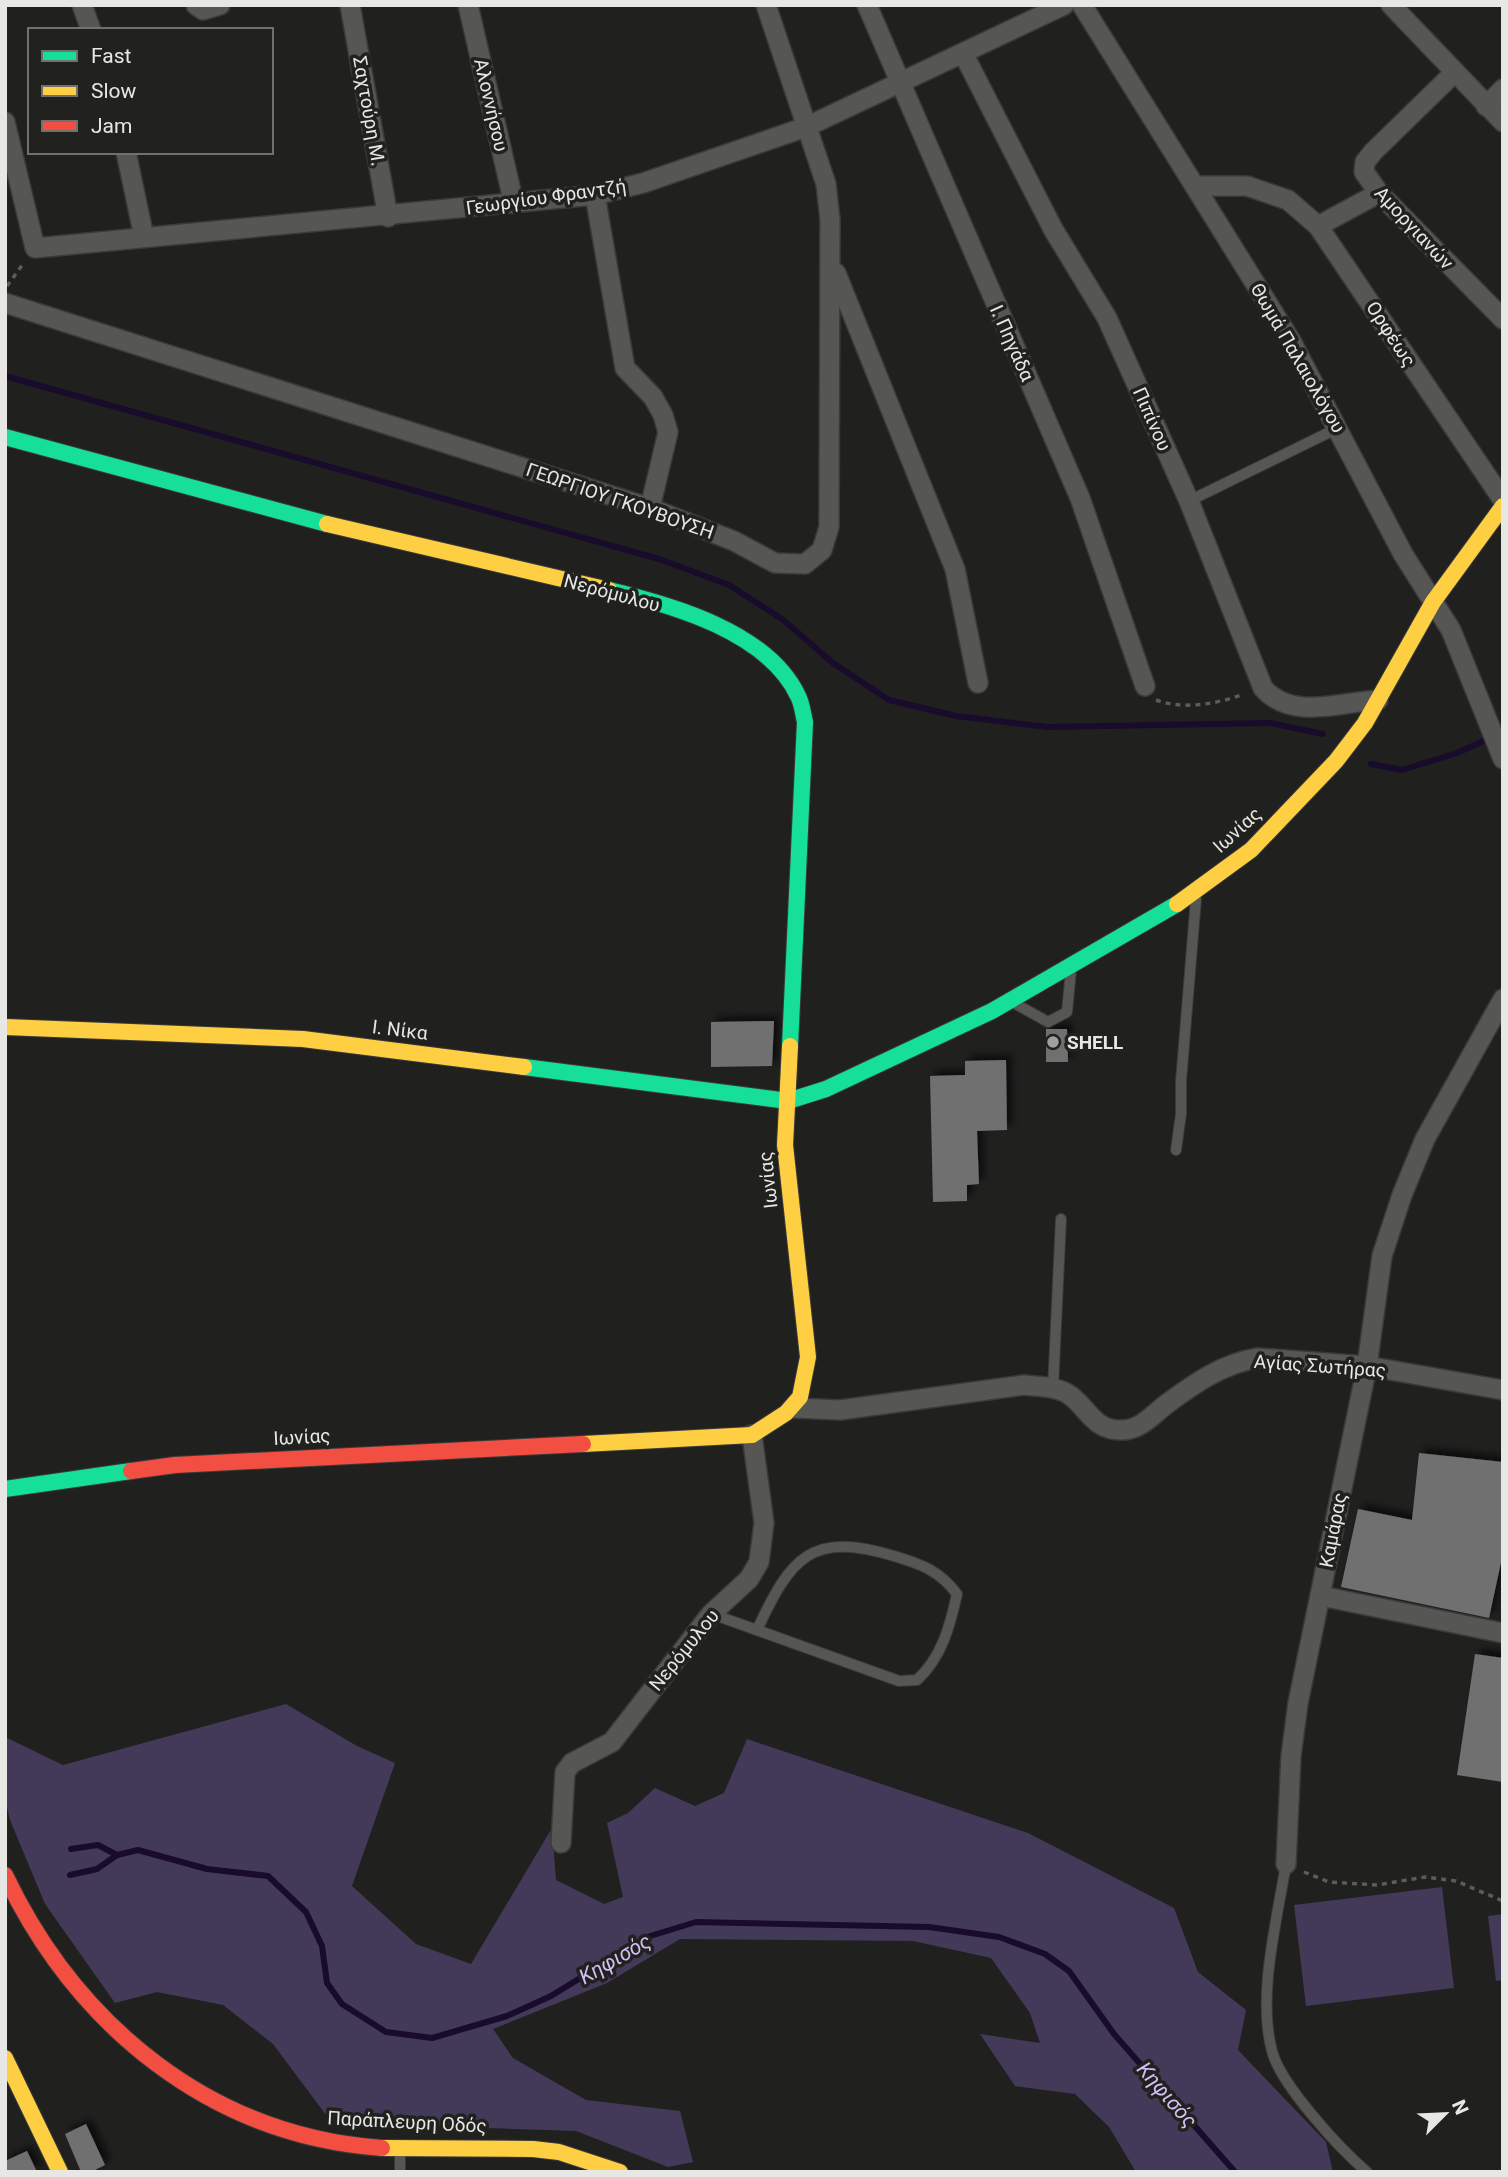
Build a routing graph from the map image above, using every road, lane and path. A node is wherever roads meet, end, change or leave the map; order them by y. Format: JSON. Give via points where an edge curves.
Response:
{"nodes":[{"id":1,"x":82,"y":5,"type":"edge"},
{"id":2,"x":196,"y":5,"type":"edge"},
{"id":3,"x":220,"y":5,"type":"edge"},
{"id":4,"x":350,"y":5,"type":"edge"},
{"id":5,"x":468,"y":5,"type":"edge"},
{"id":6,"x":766,"y":5,"type":"edge"},
{"id":7,"x":867,"y":5,"type":"edge"},
{"id":8,"x":1064,"y":5,"type":"edge"},
{"id":9,"x":1082,"y":5,"type":"edge"},
{"id":10,"x":1391,"y":5,"type":"edge"},
{"id":11,"x":90,"y":28,"type":"edge"},
{"id":12,"x":962,"y":53,"type":"junction"},
{"id":13,"x":1454,"y":73,"type":"junction"},
{"id":14,"x":898,"y":83,"type":"junction"},
{"id":15,"x":1503,"y":89,"type":"edge"},
{"id":16,"x":1486,"y":106,"type":"junction"},
{"id":17,"x":5,"y":122,"type":"edge"},
{"id":18,"x":1503,"y":122,"type":"edge"},
{"id":19,"x":806,"y":127,"type":"junction"},
{"id":20,"x":126,"y":154,"type":"edge"},
{"id":21,"x":1195,"y":186,"type":"junction"},
{"id":22,"x":1379,"y":193,"type":"junction"},
{"id":23,"x":595,"y":195,"type":"junction"},
{"id":24,"x":514,"y":204,"type":"junction"},
{"id":25,"x":388,"y":217,"type":"junction"},
{"id":26,"x":1318,"y":226,"type":"junction"},
{"id":27,"x":144,"y":237,"type":"junction"},
{"id":28,"x":35,"y":248,"type":"junction"},
{"id":29,"x":831,"y":259,"type":"junction"},
{"id":30,"x":5,"y":287,"type":"edge"},
{"id":31,"x":5,"y":303,"type":"edge"},
{"id":32,"x":1503,"y":319,"type":"edge"},
{"id":33,"x":1338,"y":428,"type":"junction"},
{"id":34,"x":5,"y":437,"type":"edge"},
{"id":35,"x":1503,"y":499,"type":"edge"},
{"id":36,"x":1189,"y":501,"type":"junction"},
{"id":37,"x":1503,"y":506,"type":"edge"},
{"id":38,"x":650,"y":508,"type":"junction"},
{"id":39,"x":1433,"y":602,"type":"junction"},
{"id":40,"x":978,"y":683,"type":"dead end"},
{"id":41,"x":1145,"y":686,"type":"joint"},
{"id":42,"x":1263,"y":688,"type":"junction"},
{"id":43,"x":1378,"y":700,"type":"junction"},
{"id":44,"x":1500,"y":751,"type":"edge"},
{"id":45,"x":1197,"y":892,"type":"junction"},
{"id":46,"x":1072,"y":965,"type":"junction"},
{"id":47,"x":1503,"y":999,"type":"edge"},
{"id":48,"x":1010,"y":1001,"type":"junction"},
{"id":49,"x":5,"y":1027,"type":"edge"},
{"id":50,"x":788,"y":1101,"type":"junction"},
{"id":51,"x":1176,"y":1150,"type":"dead end"},
{"id":52,"x":1061,"y":1219,"type":"dead end"},
{"id":53,"x":1367,"y":1366,"type":"junction"},
{"id":54,"x":1053,"y":1388,"type":"junction"},
{"id":55,"x":1503,"y":1390,"type":"edge"},
{"id":56,"x":795,"y":1408,"type":"junction"},
{"id":57,"x":752,"y":1435,"type":"junction"},
{"id":58,"x":5,"y":1489,"type":"edge"},
{"id":59,"x":1321,"y":1596,"type":"junction"},
{"id":60,"x":711,"y":1614,"type":"junction"},
{"id":61,"x":757,"y":1630,"type":"junction"},
{"id":62,"x":1503,"y":1633,"type":"edge"},
{"id":63,"x":561,"y":1843,"type":"dead end"},
{"id":64,"x":1286,"y":1864,"type":"junction"},
{"id":65,"x":5,"y":1875,"type":"edge"},
{"id":66,"x":1503,"y":1901,"type":"edge"},
{"id":67,"x":5,"y":2058,"type":"edge"},
{"id":68,"x":400,"y":2147,"type":"junction"},
{"id":69,"x":60,"y":2172,"type":"edge"},
{"id":70,"x":400,"y":2172,"type":"edge"},
{"id":71,"x":620,"y":2172,"type":"edge"},
{"id":72,"x":1367,"y":2172,"type":"edge"}],
"edges":[{"from":1,"to":11,"type":"street"},
{"from":2,"to":3,"type":"street","via":[[203,10]]},
{"from":4,"to":25,"type":"street","name":"Σαχτούρη Μ."},
{"from":5,"to":24,"type":"street","name":"Αλοννήσου"},
{"from":6,"to":19,"type":"street","name":"ΓΕΩΡΓΙΟΥ ΓΚΟΥΒΟΥΣΗ"},
{"from":7,"to":14,"type":"street","name":"Ι. Πηγάδα"},
{"from":8,"to":12,"type":"street","name":"Γεωργίου Φραντζή"},
{"from":9,"to":21,"type":"street","name":"Θωμά Παλαιολόγου"},
{"from":10,"to":13,"type":"street"},
{"from":12,"to":14,"type":"street","name":"Γεωργίου Φραντζή"},
{"from":12,"to":36,"type":"street","name":"Πιπίνου","via":[[1053,229],[1107,318]]},
{"from":13,"to":16,"type":"street"},
{"from":13,"to":22,"type":"street","name":"Αμοργιανών","via":[[1366,162],[1364,172]]},
{"from":14,"to":19,"type":"street","name":"Γεωργίου Φραντζή"},
{"from":14,"to":41,"type":"street","name":"Ι. Πηγάδα","via":[[1080,498]]},
{"from":15,"to":16,"type":"street"},
{"from":16,"to":18,"type":"street"},
{"from":17,"to":28,"type":"street"},
{"from":19,"to":23,"type":"street","name":"Γεωργίου Φραντζή"},
{"from":19,"to":29,"type":"street","name":"ΓΕΩΡΓΙΟΥ ΓΚΟΥΒΟΥΣΗ","via":[[826,184]]},
{"from":20,"to":27,"type":"street"},
{"from":21,"to":26,"type":"street","name":"Ορφέως","via":[[1247,186],[1288,200]]},
{"from":21,"to":33,"type":"street","name":"Θωμά Παλαιολόγου","via":[[1291,341]]},
{"from":22,"to":26,"type":"street"},
{"from":22,"to":32,"type":"street","name":"Αμοργιανών"},
{"from":23,"to":24,"type":"street","name":"Γεωργίου Φραντζή"},
{"from":23,"to":38,"type":"street","via":[[625,368],[653,397],[667,432]]},
{"from":24,"to":25,"type":"street","name":"Γεωργίου Φραντζή"},
{"from":25,"to":27,"type":"street","name":"Γεωργίου Φραντζή"},
{"from":26,"to":35,"type":"street","name":"Ορφέως"},
{"from":27,"to":28,"type":"street","name":"Γεωργίου Φραντζή"},
{"from":28,"to":30,"type":"path"},
{"from":29,"to":38,"type":"street","name":"ΓΕΩΡΓΙΟΥ ΓΚΟΥΒΟΥΣΗ","via":[[829,527],[821,550],[805,564],[775,562]]},
{"from":29,"to":40,"type":"street","via":[[955,569]]},
{"from":31,"to":38,"type":"street","name":"ΓΕΩΡΓΙΟΥ ΓΚΟΥΒΟΥΣΗ"},
{"from":33,"to":36,"type":"lane"},
{"from":33,"to":39,"type":"street","name":"Θωμά Παλαιολόγου"},
{"from":34,"to":50,"type":"main road","name":"Νερόμυλου","via":[[353,531],[615,592],[688,613],[744,639],[784,673],[799,697],[805,722]]},
{"from":36,"to":42,"type":"street","name":"Πιπίνου"},
{"from":37,"to":39,"type":"main road","name":"Ιωνίας"},
{"from":39,"to":43,"type":"main road","name":"Ιωνίας"},
{"from":39,"to":44,"type":"street","name":"Θωμά Παλαιολόγου","via":[[1451,631]]},
{"from":41,"to":42,"type":"path","via":[[1157,701],[1180,704],[1230,699]]},
{"from":42,"to":43,"type":"street","via":[[1273,700],[1288,706]]},
{"from":43,"to":45,"type":"main road","name":"Ιωνίας","via":[[1336,761],[1251,850]]},
{"from":45,"to":46,"type":"main road","name":"Ιωνίας"},
{"from":45,"to":51,"type":"lane"},
{"from":46,"to":48,"type":"main road","name":"Ιωνίας"},
{"from":46,"to":48,"type":"lane","via":[[1067,1012],[1048,1022]]},
{"from":47,"to":53,"type":"street","name":"Καμάρας","via":[[1425,1139],[1402,1195],[1382,1256]]},
{"from":48,"to":50,"type":"main road","name":"Ιωνίας","via":[[827,1089]]},
{"from":49,"to":50,"type":"main road","name":"Ι. Νίκα","via":[[303,1039]]},
{"from":50,"to":56,"type":"main road","name":"Ιωνίας","via":[[785,1145],[808,1357],[806,1383]]},
{"from":52,"to":54,"type":"lane"},
{"from":53,"to":54,"type":"street","name":"Αγίας Σωτήρας","via":[[1241,1360],[1191,1387],[1139,1427],[1123,1430],[1094,1422],[1070,1395]]},
{"from":53,"to":55,"type":"street","name":"Αγίας Σωτήρας"},
{"from":53,"to":59,"type":"street","name":"Καμάρας"},
{"from":54,"to":56,"type":"street","via":[[1024,1385],[840,1410]]},
{"from":56,"to":57,"type":"main road","name":"Ιωνίας"},
{"from":57,"to":58,"type":"main road","name":"Ιωνίας","via":[[175,1465]]},
{"from":57,"to":60,"type":"street","name":"Νερόμυλου","via":[[764,1523],[759,1562],[749,1579]]},
{"from":59,"to":62,"type":"street"},
{"from":59,"to":64,"type":"street","name":"Καμάρας","via":[[1291,1756]]},
{"from":60,"to":61,"type":"lane"},
{"from":60,"to":63,"type":"street","name":"Νερόμυλου","via":[[612,1742],[572,1763],[565,1772]]},
{"from":61,"to":61,"type":"lane","via":[[899,1681],[917,1681],[933,1666],[957,1594],[927,1566],[860,1546],[834,1545],[793,1565],[774,1592]]},
{"from":64,"to":66,"type":"path","via":[[1329,1882],[1377,1885],[1425,1877],[1456,1881]]},
{"from":64,"to":72,"type":"lane","via":[[1267,2007],[1272,2052],[1304,2103],[1342,2151]]},
{"from":65,"to":68,"type":"main road","name":"Παράπλευρη Οδός","via":[[30,1927],[65,1979],[108,2025],[156,2062],[219,2101],[302,2136]]},
{"from":67,"to":69,"type":"main road"},
{"from":68,"to":70,"type":"lane"},
{"from":68,"to":71,"type":"main road","name":"Παράπλευρη Οδός","via":[[501,2147]]}]}
